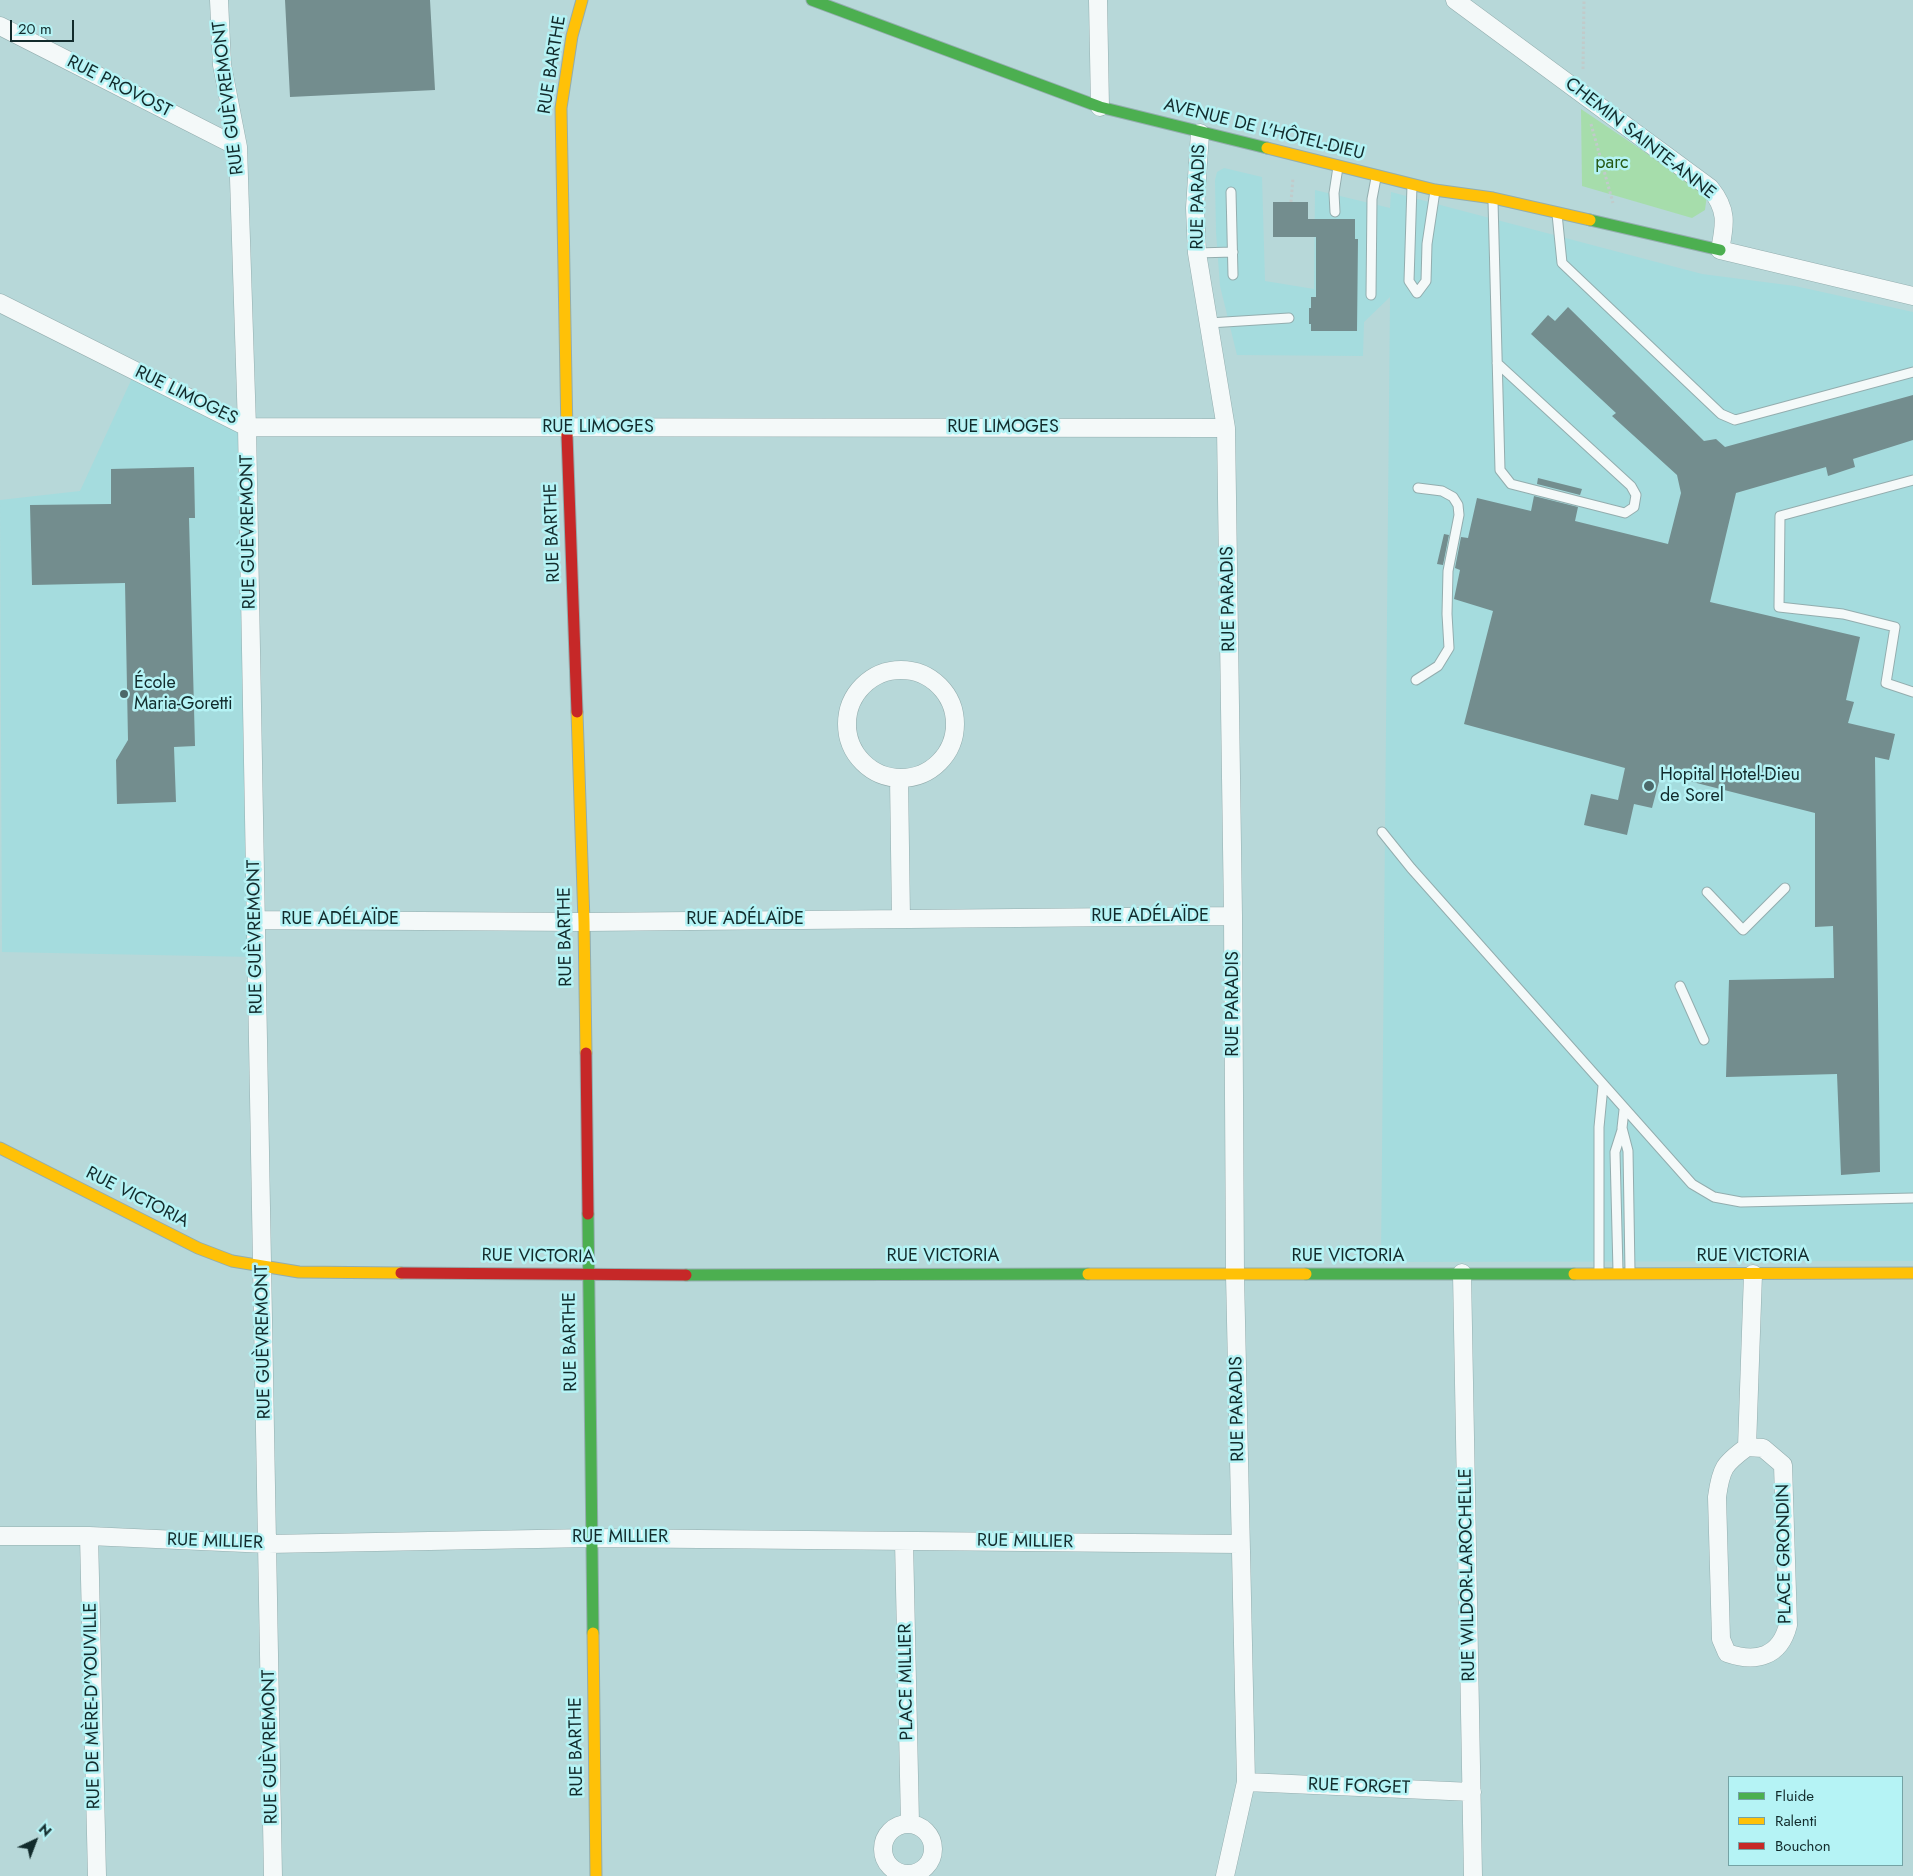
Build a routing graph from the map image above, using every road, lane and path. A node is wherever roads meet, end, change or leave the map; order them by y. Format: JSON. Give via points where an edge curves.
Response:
{"nodes":[{"id":1,"x":219,"y":0,"type":"edge"},
{"id":2,"x":582,"y":0,"type":"edge"},
{"id":3,"x":812,"y":0,"type":"edge"},
{"id":4,"x":1098,"y":0,"type":"edge"},
{"id":5,"x":1455,"y":0,"type":"edge"},
{"id":6,"x":0,"y":26,"type":"edge"},
{"id":7,"x":1100,"y":107,"type":"junction"},
{"id":8,"x":1200,"y":133,"type":"junction"},
{"id":9,"x":238,"y":147,"type":"junction"},
{"id":10,"x":1339,"y":166,"type":"junction"},
{"id":11,"x":1377,"y":176,"type":"junction"},
{"id":12,"x":1412,"y":185,"type":"junction"},
{"id":13,"x":1435,"y":190,"type":"junction"},
{"id":14,"x":1231,"y":192,"type":"dead end"},
{"id":15,"x":1492,"y":198,"type":"junction"},
{"id":16,"x":1335,"y":212,"type":"dead end"},
{"id":17,"x":1557,"y":212,"type":"junction"},
{"id":18,"x":1720,"y":250,"type":"junction"},
{"id":19,"x":1233,"y":252,"type":"junction"},
{"id":20,"x":1197,"y":253,"type":"junction"},
{"id":21,"x":1234,"y":274,"type":"dead end"},
{"id":22,"x":1371,"y":295,"type":"dead end"},
{"id":23,"x":1913,"y":296,"type":"edge"},
{"id":24,"x":0,"y":303,"type":"edge"},
{"id":25,"x":1289,"y":318,"type":"dead end"},
{"id":26,"x":1209,"y":323,"type":"junction"},
{"id":27,"x":1497,"y":363,"type":"junction"},
{"id":28,"x":1913,"y":372,"type":"edge"},
{"id":29,"x":247,"y":427,"type":"junction"},
{"id":30,"x":567,"y":428,"type":"junction"},
{"id":31,"x":1226,"y":428,"type":"junction"},
{"id":32,"x":1913,"y":480,"type":"edge"},
{"id":33,"x":1418,"y":488,"type":"dead end"},
{"id":34,"x":1416,"y":680,"type":"dead end"},
{"id":35,"x":1913,"y":692,"type":"edge"},
{"id":36,"x":899,"y":778,"type":"junction"},
{"id":37,"x":1382,"y":832,"type":"dead end"},
{"id":38,"x":1784,"y":888,"type":"dead end"},
{"id":39,"x":1707,"y":892,"type":"dead end"},
{"id":40,"x":1234,"y":916,"type":"junction"},
{"id":41,"x":901,"y":919,"type":"junction"},
{"id":42,"x":256,"y":920,"type":"junction"},
{"id":43,"x":584,"y":922,"type":"junction"},
{"id":44,"x":1680,"y":986,"type":"dead end"},
{"id":45,"x":1704,"y":1040,"type":"dead end"},
{"id":46,"x":1603,"y":1086,"type":"junction"},
{"id":47,"x":1624,"y":1110,"type":"junction"},
{"id":48,"x":1622,"y":1128,"type":"junction"},
{"id":49,"x":0,"y":1148,"type":"edge"},
{"id":50,"x":1913,"y":1198,"type":"edge"},
{"id":51,"x":262,"y":1268,"type":"junction"},
{"id":52,"x":1462,"y":1273,"type":"junction"},
{"id":53,"x":1599,"y":1274,"type":"junction"},
{"id":54,"x":1618,"y":1274,"type":"junction"},
{"id":55,"x":1630,"y":1274,"type":"junction"},
{"id":56,"x":1753,"y":1274,"type":"junction"},
{"id":57,"x":1913,"y":1274,"type":"edge"},
{"id":58,"x":588,"y":1275,"type":"junction"},
{"id":59,"x":1235,"y":1275,"type":"junction"},
{"id":60,"x":1748,"y":1447,"type":"junction"},
{"id":61,"x":0,"y":1536,"type":"edge"},
{"id":62,"x":89,"y":1536,"type":"junction"},
{"id":63,"x":591,"y":1538,"type":"junction"},
{"id":64,"x":904,"y":1541,"type":"junction"},
{"id":65,"x":268,"y":1544,"type":"junction"},
{"id":66,"x":1240,"y":1544,"type":"junction"},
{"id":67,"x":1246,"y":1782,"type":"junction"},
{"id":68,"x":1472,"y":1792,"type":"junction"},
{"id":69,"x":910,"y":1824,"type":"dead end"},
{"id":70,"x":97,"y":1876,"type":"edge"},
{"id":71,"x":274,"y":1876,"type":"edge"},
{"id":72,"x":596,"y":1876,"type":"edge"},
{"id":73,"x":1226,"y":1876,"type":"edge"},
{"id":74,"x":1473,"y":1876,"type":"edge"}],
"edges":[{"from":1,"to":9,"type":"street","name":"RUE GUÈVREMONT","via":[[222,65]]},
{"from":2,"to":30,"type":"street","name":"RUE BARTHE","via":[[572,36],[561,108]]},
{"from":3,"to":7,"type":"street","name":"AVENUE DE L'HÔTEL-DIEU"},
{"from":4,"to":7,"type":"street"},
{"from":5,"to":18,"type":"street","name":"CHEMIN SAINTE-ANNE","via":[[1710,188],[1724,214]]},
{"from":6,"to":9,"type":"street","name":"RUE PROVOST"},
{"from":7,"to":8,"type":"street","name":"AVENUE DE L'HÔTEL-DIEU"},
{"from":8,"to":10,"type":"street","name":"AVENUE DE L'HÔTEL-DIEU"},
{"from":8,"to":20,"type":"street","name":"RUE PARADIS","via":[[1195,208]]},
{"from":9,"to":29,"type":"street","name":"RUE GUÈVREMONT"},
{"from":10,"to":11,"type":"street","name":"AVENUE DE L'HÔTEL-DIEU"},
{"from":10,"to":16,"type":"lane","via":[[1334,193]]},
{"from":11,"to":12,"type":"street","name":"AVENUE DE L'HÔTEL-DIEU"},
{"from":11,"to":22,"type":"lane","via":[[1372,199]]},
{"from":12,"to":13,"type":"street","name":"AVENUE DE L'HÔTEL-DIEU"},
{"from":12,"to":13,"type":"lane","via":[[1409,281],[1417,293],[1426,282],[1427,244]]},
{"from":13,"to":15,"type":"street","name":"AVENUE DE L'HÔTEL-DIEU"},
{"from":14,"to":19,"type":"lane"},
{"from":15,"to":17,"type":"street","name":"AVENUE DE L'HÔTEL-DIEU"},
{"from":15,"to":27,"type":"lane"},
{"from":17,"to":18,"type":"street","name":"AVENUE DE L'HÔTEL-DIEU"},
{"from":17,"to":28,"type":"lane","via":[[1562,263],[1721,414],[1736,420]]},
{"from":18,"to":23,"type":"street"},
{"from":19,"to":20,"type":"lane"},
{"from":19,"to":21,"type":"lane"},
{"from":20,"to":26,"type":"street","name":"RUE PARADIS"},
{"from":24,"to":29,"type":"street","name":"RUE LIMOGES"},
{"from":25,"to":26,"type":"lane"},
{"from":26,"to":31,"type":"street","name":"RUE PARADIS"},
{"from":27,"to":27,"type":"lane","via":[[1500,470],[1511,484],[1625,513],[1634,507],[1636,495],[1631,486]]},
{"from":29,"to":30,"type":"street","name":"RUE LIMOGES"},
{"from":29,"to":42,"type":"street","name":"RUE GUÈVREMONT"},
{"from":30,"to":31,"type":"street","name":"RUE LIMOGES"},
{"from":30,"to":43,"type":"street","name":"RUE BARTHE"},
{"from":31,"to":40,"type":"street","name":"RUE PARADIS"},
{"from":32,"to":35,"type":"lane","via":[[1780,516],[1779,607],[1843,614],[1895,627],[1886,683]]},
{"from":33,"to":34,"type":"lane","via":[[1442,491],[1453,497],[1459,515],[1448,571],[1449,648],[1438,666]]},
{"from":36,"to":36,"type":"street","via":[[882,774],[866,765],[854,752],[848,735],[847,716],[852,699],[863,685],[878,674],[895,670],[913,671],[930,678],[943,689],[952,704],[956,722],[953,740],[945,756],[933,768],[917,776]]},
{"from":36,"to":41,"type":"street"},
{"from":37,"to":46,"type":"lane"},
{"from":38,"to":39,"type":"lane","via":[[1743,930]]},
{"from":40,"to":41,"type":"street","name":"RUE ADÉLAÏDE"},
{"from":40,"to":59,"type":"street","name":"RUE PARADIS"},
{"from":41,"to":43,"type":"street","name":"RUE ADÉLAÏDE"},
{"from":42,"to":43,"type":"street","name":"RUE ADÉLAÏDE"},
{"from":42,"to":51,"type":"street","name":"RUE GUÈVREMONT"},
{"from":43,"to":58,"type":"street","name":"RUE BARTHE"},
{"from":44,"to":45,"type":"lane"},
{"from":46,"to":47,"type":"lane"},
{"from":46,"to":53,"type":"lane","via":[[1598,1127]]},
{"from":47,"to":48,"type":"lane"},
{"from":47,"to":50,"type":"lane","via":[[1684,1177],[1714,1197],[1741,1202]]},
{"from":48,"to":54,"type":"lane","via":[[1615,1152]]},
{"from":48,"to":55,"type":"lane","via":[[1628,1151]]},
{"from":49,"to":51,"type":"street","name":"RUE VICTORIA","via":[[198,1248]]},
{"from":51,"to":58,"type":"street","name":"RUE VICTORIA","via":[[298,1272]]},
{"from":51,"to":65,"type":"street","name":"RUE GUÈVREMONT"},
{"from":52,"to":53,"type":"street","name":"RUE VICTORIA"},
{"from":52,"to":59,"type":"street","name":"RUE VICTORIA"},
{"from":52,"to":68,"type":"street","name":"RUE WILDOR-LAROCHELLE"},
{"from":53,"to":54,"type":"street","name":"RUE VICTORIA"},
{"from":54,"to":55,"type":"street","name":"RUE VICTORIA"},
{"from":55,"to":56,"type":"street","name":"RUE VICTORIA"},
{"from":56,"to":57,"type":"street","name":"RUE VICTORIA"},
{"from":56,"to":60,"type":"street"},
{"from":58,"to":59,"type":"street","name":"RUE VICTORIA"},
{"from":58,"to":63,"type":"street","name":"RUE BARTHE"},
{"from":59,"to":66,"type":"street","name":"RUE PARADIS"},
{"from":60,"to":60,"type":"street","name":"PLACE GRONDIN","via":[[1726,1462],[1720,1474],[1717,1497],[1721,1639],[1727,1652],[1743,1658],[1774,1651],[1784,1639],[1788,1625],[1783,1465],[1764,1448]]},
{"from":61,"to":62,"type":"street","name":"RUE MILLIER"},
{"from":62,"to":65,"type":"street","name":"RUE MILLIER"},
{"from":62,"to":70,"type":"street","name":"RUE DE MÈRE-D'YOUVILLE"},
{"from":63,"to":64,"type":"street","name":"RUE MILLIER"},
{"from":63,"to":65,"type":"street","name":"RUE MILLIER"},
{"from":63,"to":72,"type":"street","name":"RUE BARTHE"},
{"from":64,"to":66,"type":"street","name":"RUE MILLIER"},
{"from":64,"to":69,"type":"street","name":"PLACE MILLIER"},
{"from":65,"to":71,"type":"street","name":"RUE GUÈVREMONT"},
{"from":66,"to":67,"type":"street","name":"RUE PARADIS"},
{"from":67,"to":68,"type":"street","name":"RUE FORGET"},
{"from":67,"to":73,"type":"street","name":"RUE PARADIS"},
{"from":68,"to":74,"type":"street","name":"RUE WILDOR-LAROCHELLE"}]}
